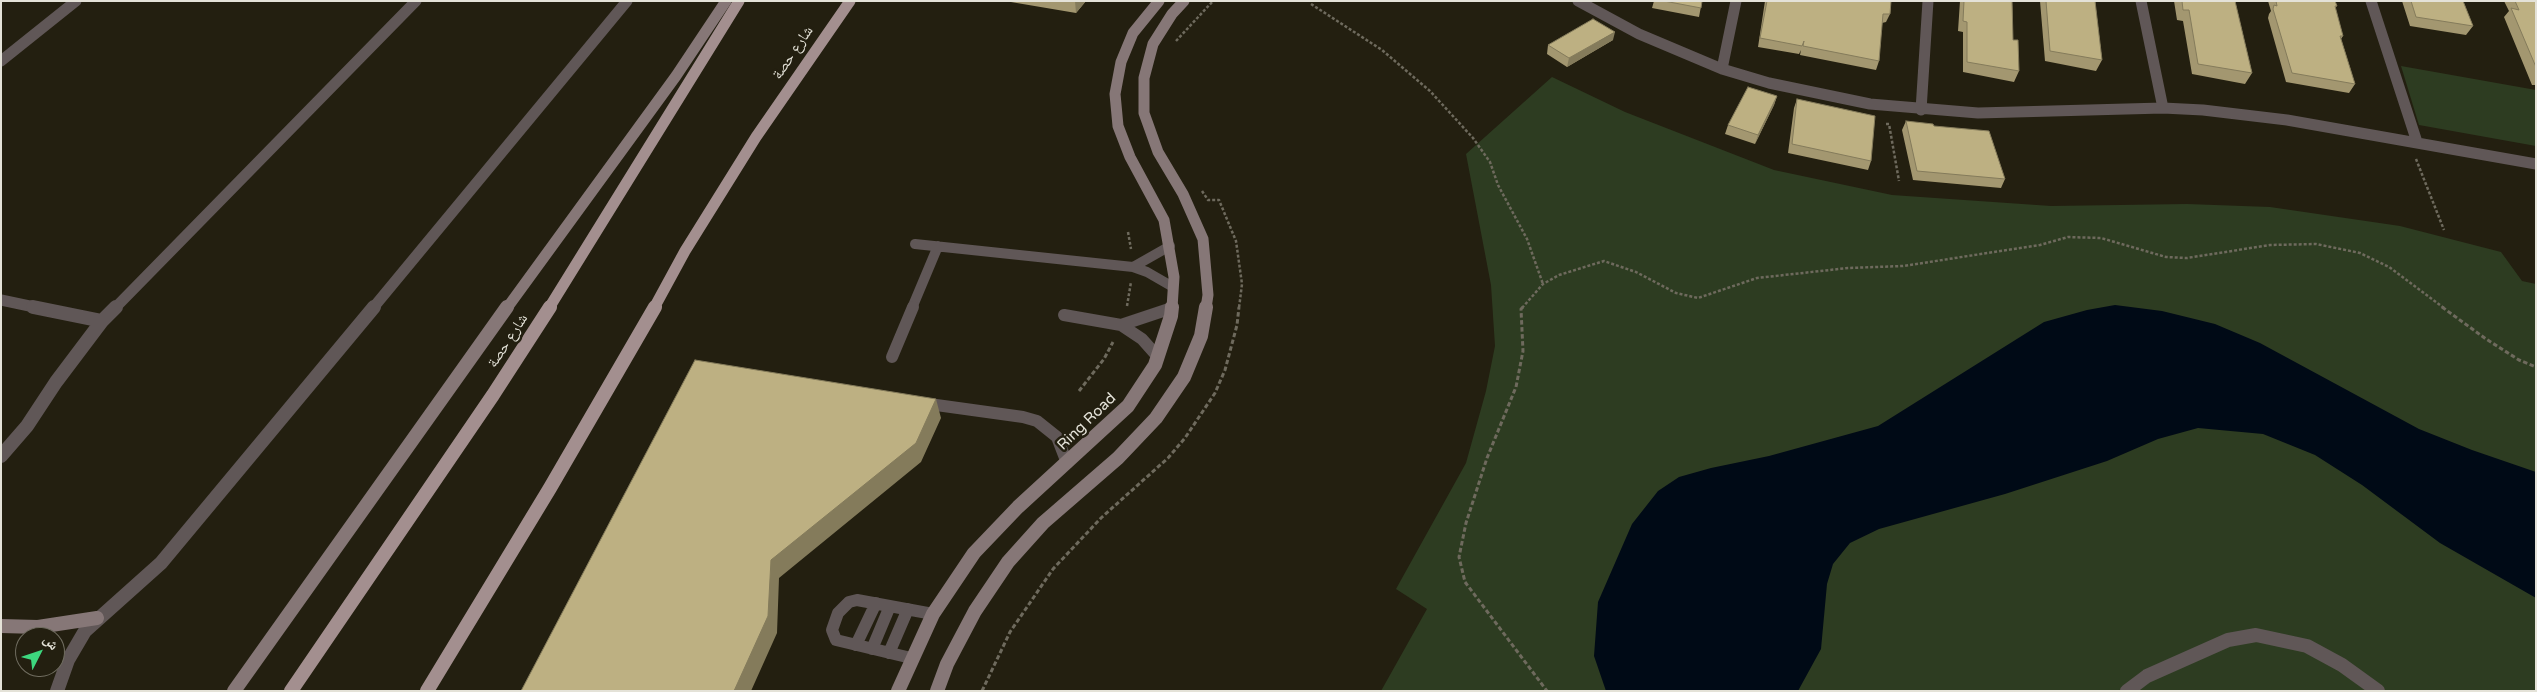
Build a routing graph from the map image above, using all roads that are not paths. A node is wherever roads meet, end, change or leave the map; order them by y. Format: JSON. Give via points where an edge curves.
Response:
{"nodes":[{"id":1,"x":76,"y":1,"type":"edge"},
{"id":2,"x":416,"y":1,"type":"edge"},
{"id":3,"x":627,"y":1,"type":"edge"},
{"id":4,"x":726,"y":1,"type":"edge"},
{"id":5,"x":740,"y":1,"type":"edge"},
{"id":6,"x":850,"y":1,"type":"edge"},
{"id":7,"x":1158,"y":1,"type":"edge"},
{"id":8,"x":1184,"y":1,"type":"edge"},
{"id":9,"x":1578,"y":1,"type":"edge"},
{"id":10,"x":1736,"y":1,"type":"edge"},
{"id":11,"x":1928,"y":1,"type":"edge"},
{"id":12,"x":2141,"y":1,"type":"edge"},
{"id":13,"x":2371,"y":1,"type":"edge"},
{"id":14,"x":1,"y":61,"type":"edge"},
{"id":15,"x":1722,"y":69,"type":"junction"},
{"id":16,"x":2163,"y":108,"type":"junction"},
{"id":17,"x":1921,"y":110,"type":"junction"},
{"id":18,"x":2417,"y":142,"type":"junction"},
{"id":19,"x":2536,"y":164,"type":"edge"},
{"id":20,"x":915,"y":244,"type":"dead end"},
{"id":21,"x":938,"y":246,"type":"junction"},
{"id":22,"x":1170,"y":246,"type":"junction"},
{"id":23,"x":1133,"y":266,"type":"junction"},
{"id":24,"x":1173,"y":287,"type":"junction"},
{"id":25,"x":1,"y":300,"type":"edge"},
{"id":26,"x":1172,"y":308,"type":"junction"},
{"id":27,"x":1064,"y":315,"type":"dead end"},
{"id":28,"x":102,"y":321,"type":"junction"},
{"id":29,"x":1121,"y":325,"type":"junction"},
{"id":30,"x":1158,"y":356,"type":"junction"},
{"id":31,"x":892,"y":357,"type":"dead end"},
{"id":32,"x":912,"y":402,"type":"edge"},
{"id":33,"x":1,"y":456,"type":"edge"},
{"id":34,"x":1067,"y":463,"type":"junction"},
{"id":35,"x":876,"y":603,"type":"junction"},
{"id":36,"x":890,"y":606,"type":"junction"},
{"id":37,"x":908,"y":609,"type":"junction"},
{"id":38,"x":933,"y":614,"type":"junction"},
{"id":39,"x":98,"y":618,"type":"junction"},
{"id":40,"x":1,"y":626,"type":"edge"},
{"id":41,"x":856,"y":645,"type":"junction"},
{"id":42,"x":872,"y":649,"type":"junction"},
{"id":43,"x":889,"y":653,"type":"junction"},
{"id":44,"x":911,"y":658,"type":"junction"},
{"id":45,"x":57,"y":691,"type":"edge"},
{"id":46,"x":234,"y":691,"type":"edge"},
{"id":47,"x":291,"y":691,"type":"edge"},
{"id":48,"x":427,"y":691,"type":"edge"},
{"id":49,"x":898,"y":691,"type":"edge"},
{"id":50,"x":937,"y":691,"type":"edge"},
{"id":51,"x":2127,"y":691,"type":"edge"},
{"id":52,"x":2378,"y":691,"type":"edge"}],
"edges":[{"from":1,"to":14,"type":"street"},
{"from":2,"to":28,"type":"street"},
{"from":3,"to":39,"type":"street","via":[[161,564]]},
{"from":4,"to":46,"type":"street","via":[[676,76],[557,237]]},
{"from":5,"to":47,"type":"main road","name":"شارع حصة","via":[[514,362]]},
{"from":6,"to":48,"type":"main road","name":"شارع حصة","via":[[756,137],[685,251],[637,340]]},
{"from":7,"to":22,"type":"street","name":"Ring Road","via":[[1133,33],[1121,62],[1115,94],[1118,126],[1130,157],[1164,220]]},
{"from":8,"to":50,"type":"street","via":[[1153,44],[1144,78],[1144,113],[1158,152],[1183,194],[1203,239],[1208,295],[1201,336],[1184,378],[1156,418],[1118,458],[1043,523],[1008,562],[974,611]]},
{"from":9,"to":15,"type":"street","via":[[1638,34]]},
{"from":10,"to":15,"type":"street"},
{"from":11,"to":17,"type":"street"},
{"from":12,"to":16,"type":"street"},
{"from":13,"to":18,"type":"street"},
{"from":15,"to":17,"type":"street","via":[[1794,89]]},
{"from":16,"to":17,"type":"street","via":[[1987,113]]},
{"from":16,"to":18,"type":"street","via":[[2244,114]]},
{"from":18,"to":19,"type":"street"},
{"from":20,"to":21,"type":"lane"},
{"from":21,"to":23,"type":"lane"},
{"from":21,"to":31,"type":"lane"},
{"from":22,"to":23,"type":"lane"},
{"from":22,"to":24,"type":"street","name":"Ring Road"},
{"from":23,"to":24,"type":"lane"},
{"from":24,"to":26,"type":"street","name":"Ring Road"},
{"from":25,"to":28,"type":"street"},
{"from":26,"to":29,"type":"lane"},
{"from":26,"to":30,"type":"street","name":"Ring Road"},
{"from":27,"to":29,"type":"lane"},
{"from":28,"to":33,"type":"street","via":[[27,426]]},
{"from":29,"to":30,"type":"lane","via":[[1142,339]]},
{"from":30,"to":34,"type":"street","name":"Ring Road","via":[[1128,406]]},
{"from":32,"to":34,"type":"lane","via":[[1036,421],[1057,437]]},
{"from":34,"to":38,"type":"street","name":"Ring Road","via":[[974,553]]},
{"from":35,"to":36,"type":"lane"},
{"from":35,"to":41,"type":"lane"},
{"from":35,"to":41,"type":"lane","via":[[849,602],[838,613],[833,635],[836,640]]},
{"from":36,"to":37,"type":"lane"},
{"from":36,"to":42,"type":"lane"},
{"from":37,"to":38,"type":"lane"},
{"from":37,"to":43,"type":"lane"},
{"from":38,"to":44,"type":"street","name":"Ring Road"},
{"from":39,"to":40,"type":"street","via":[[38,626]]},
{"from":39,"to":45,"type":"street","via":[[76,646]]},
{"from":41,"to":42,"type":"lane"},
{"from":42,"to":43,"type":"lane"},
{"from":43,"to":44,"type":"lane"},
{"from":44,"to":49,"type":"street","name":"Ring Road"},
{"from":51,"to":52,"type":"street","via":[[2146,676],[2228,640],[2256,635],[2273,636],[2307,646],[2342,665]]}]}
